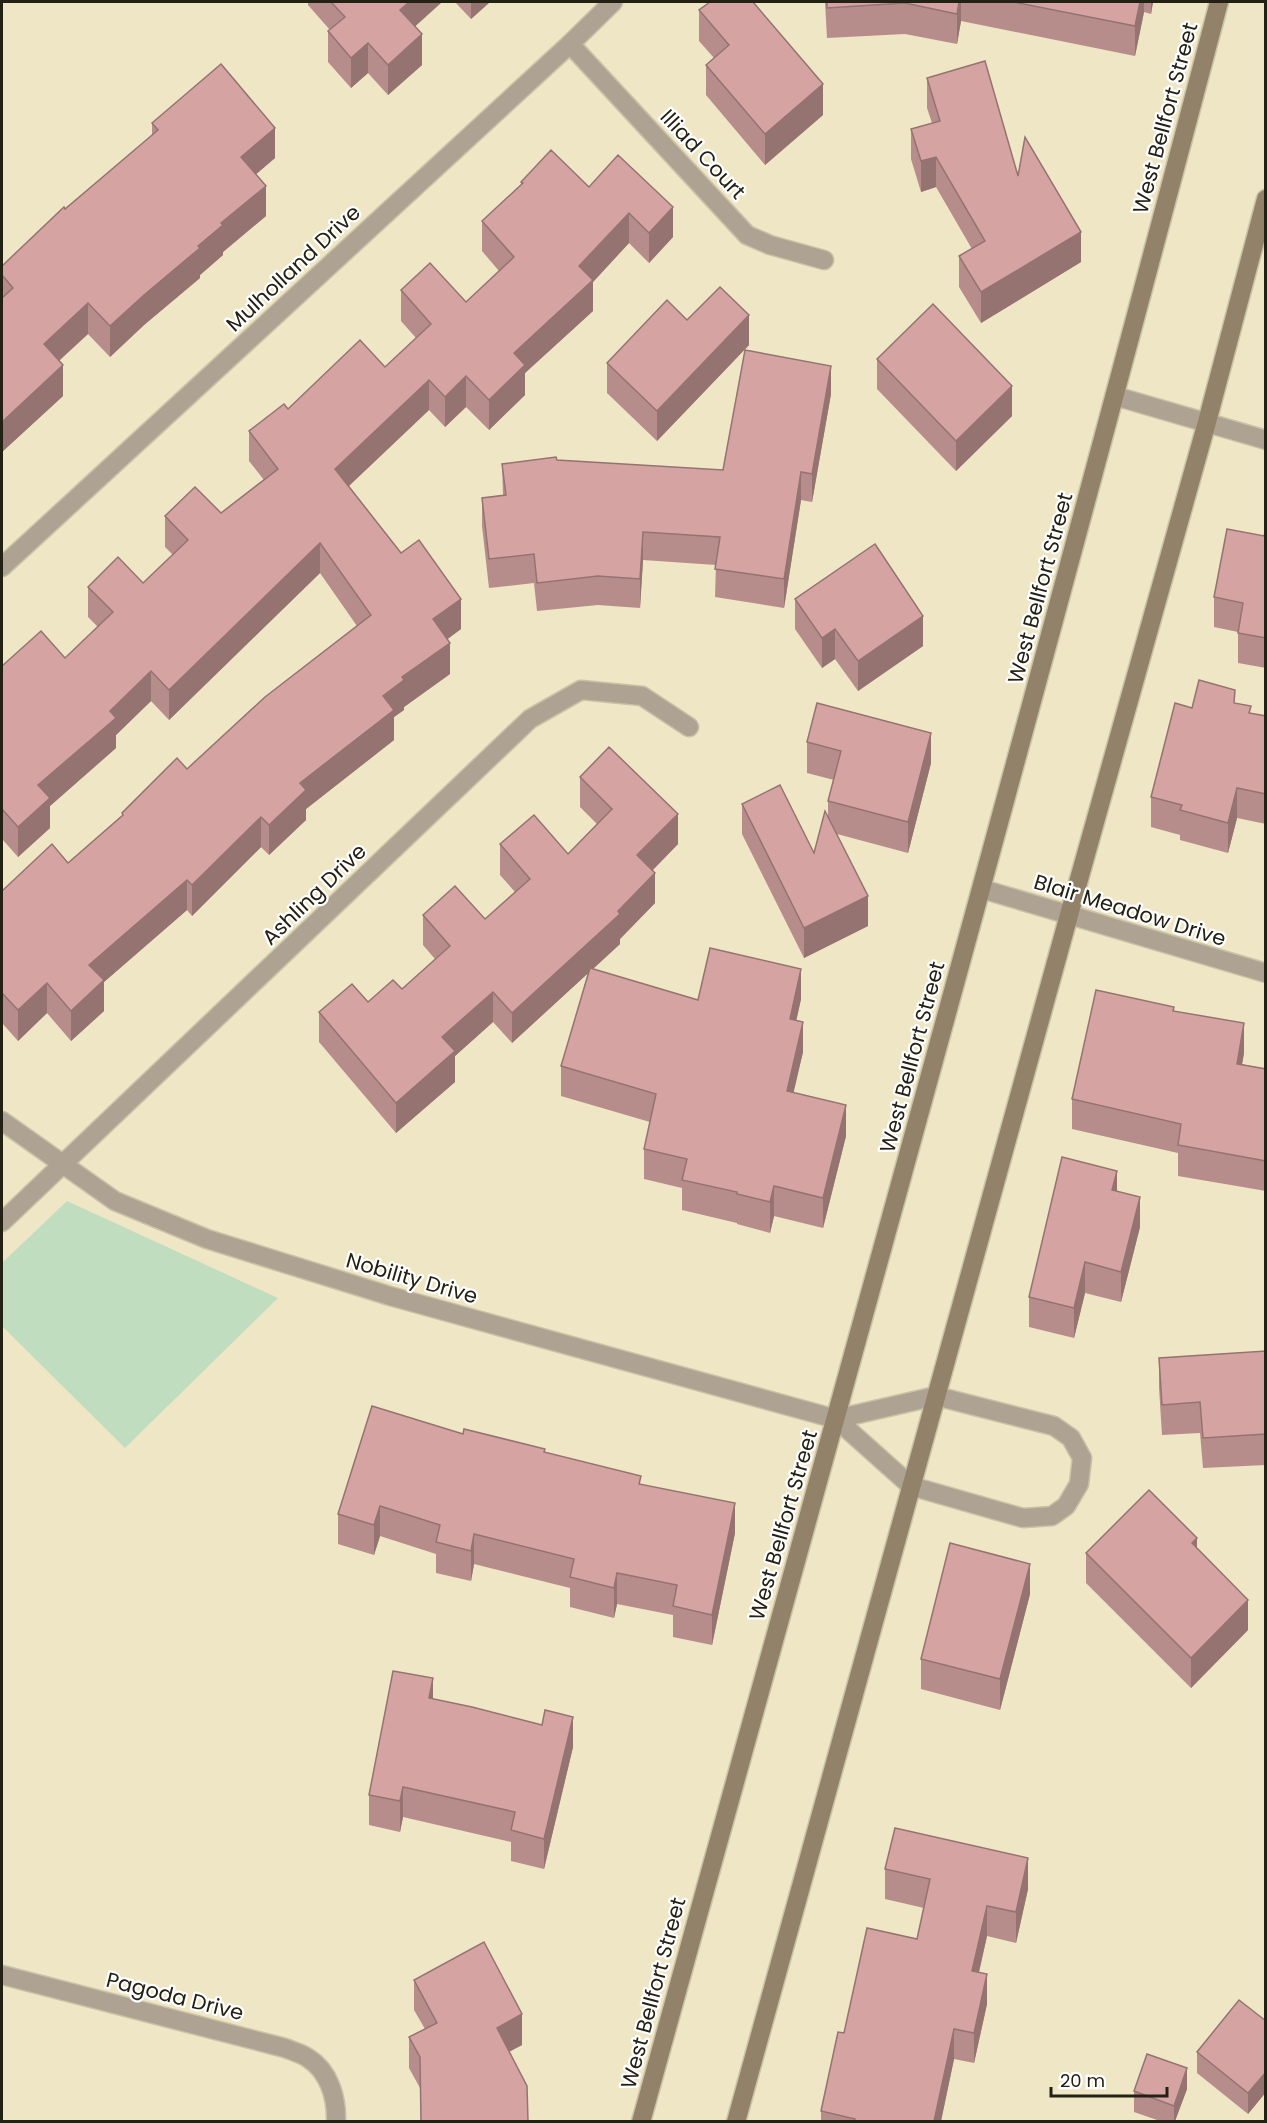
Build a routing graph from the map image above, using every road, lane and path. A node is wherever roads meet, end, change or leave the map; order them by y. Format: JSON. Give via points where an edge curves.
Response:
{"nodes":[{"id":1,"x":613,"y":2,"type":"edge"},
{"id":2,"x":1219,"y":2,"type":"edge"},
{"id":3,"x":570,"y":44,"type":"junction"},
{"id":4,"x":1266,"y":199,"type":"edge"},
{"id":5,"x":825,"y":260,"type":"dead end"},
{"id":6,"x":1115,"y":396,"type":"junction"},
{"id":7,"x":1207,"y":422,"type":"junction"},
{"id":8,"x":1266,"y":440,"type":"edge"},
{"id":9,"x":2,"y":567,"type":"edge"},
{"id":10,"x":689,"y":727,"type":"dead end"},
{"id":11,"x":982,"y":889,"type":"junction"},
{"id":12,"x":1068,"y":915,"type":"junction"},
{"id":13,"x":1266,"y":973,"type":"edge"},
{"id":14,"x":2,"y":1120,"type":"edge"},
{"id":15,"x":63,"y":1165,"type":"junction"},
{"id":16,"x":2,"y":1222,"type":"edge"},
{"id":17,"x":936,"y":1396,"type":"junction"},
{"id":18,"x":836,"y":1419,"type":"junction"},
{"id":19,"x":912,"y":1486,"type":"junction"},
{"id":20,"x":2,"y":1975,"type":"edge"},
{"id":21,"x":336,"y":2121,"type":"edge"},
{"id":22,"x":641,"y":2121,"type":"edge"},
{"id":23,"x":736,"y":2121,"type":"edge"}],
"edges":[{"from":1,"to":3,"type":"street","name":"Mulholland Drive"},
{"from":2,"to":6,"type":"main road","name":"West Bellfort Street"},
{"from":3,"to":5,"type":"street","name":"Illiad Court","via":[[747,235]]},
{"from":3,"to":9,"type":"street","name":"Mulholland Drive"},
{"from":4,"to":7,"type":"main road"},
{"from":6,"to":7,"type":"street"},
{"from":6,"to":11,"type":"main road","name":"West Bellfort Street"},
{"from":7,"to":8,"type":"street"},
{"from":7,"to":12,"type":"main road"},
{"from":10,"to":15,"type":"street","name":"Ashling Drive","via":[[642,696],[581,690],[530,719]]},
{"from":11,"to":12,"type":"street","name":"Blair Meadow Drive"},
{"from":11,"to":18,"type":"main road","name":"West Bellfort Street"},
{"from":12,"to":13,"type":"street","name":"Blair Meadow Drive"},
{"from":12,"to":17,"type":"main road"},
{"from":14,"to":15,"type":"street","name":"Nobility Drive"},
{"from":15,"to":16,"type":"street","name":"Ashling Drive"},
{"from":15,"to":18,"type":"street","name":"Nobility Drive","via":[[115,1201],[207,1239],[390,1296]]},
{"from":17,"to":18,"type":"street","name":"Nobility Drive"},
{"from":17,"to":19,"type":"main road"},
{"from":17,"to":19,"type":"street","name":"Nobility Drive","via":[[1054,1426],[1071,1438],[1082,1458],[1079,1484],[1066,1506],[1052,1516],[1023,1518]]},
{"from":18,"to":19,"type":"street","name":"Nobility Drive"},
{"from":18,"to":22,"type":"main road","name":"West Bellfort Street"},
{"from":19,"to":23,"type":"main road"},
{"from":20,"to":21,"type":"street","name":"Pagoda Drive","via":[[285,2048],[309,2058],[328,2079],[337,2104]]}]}
